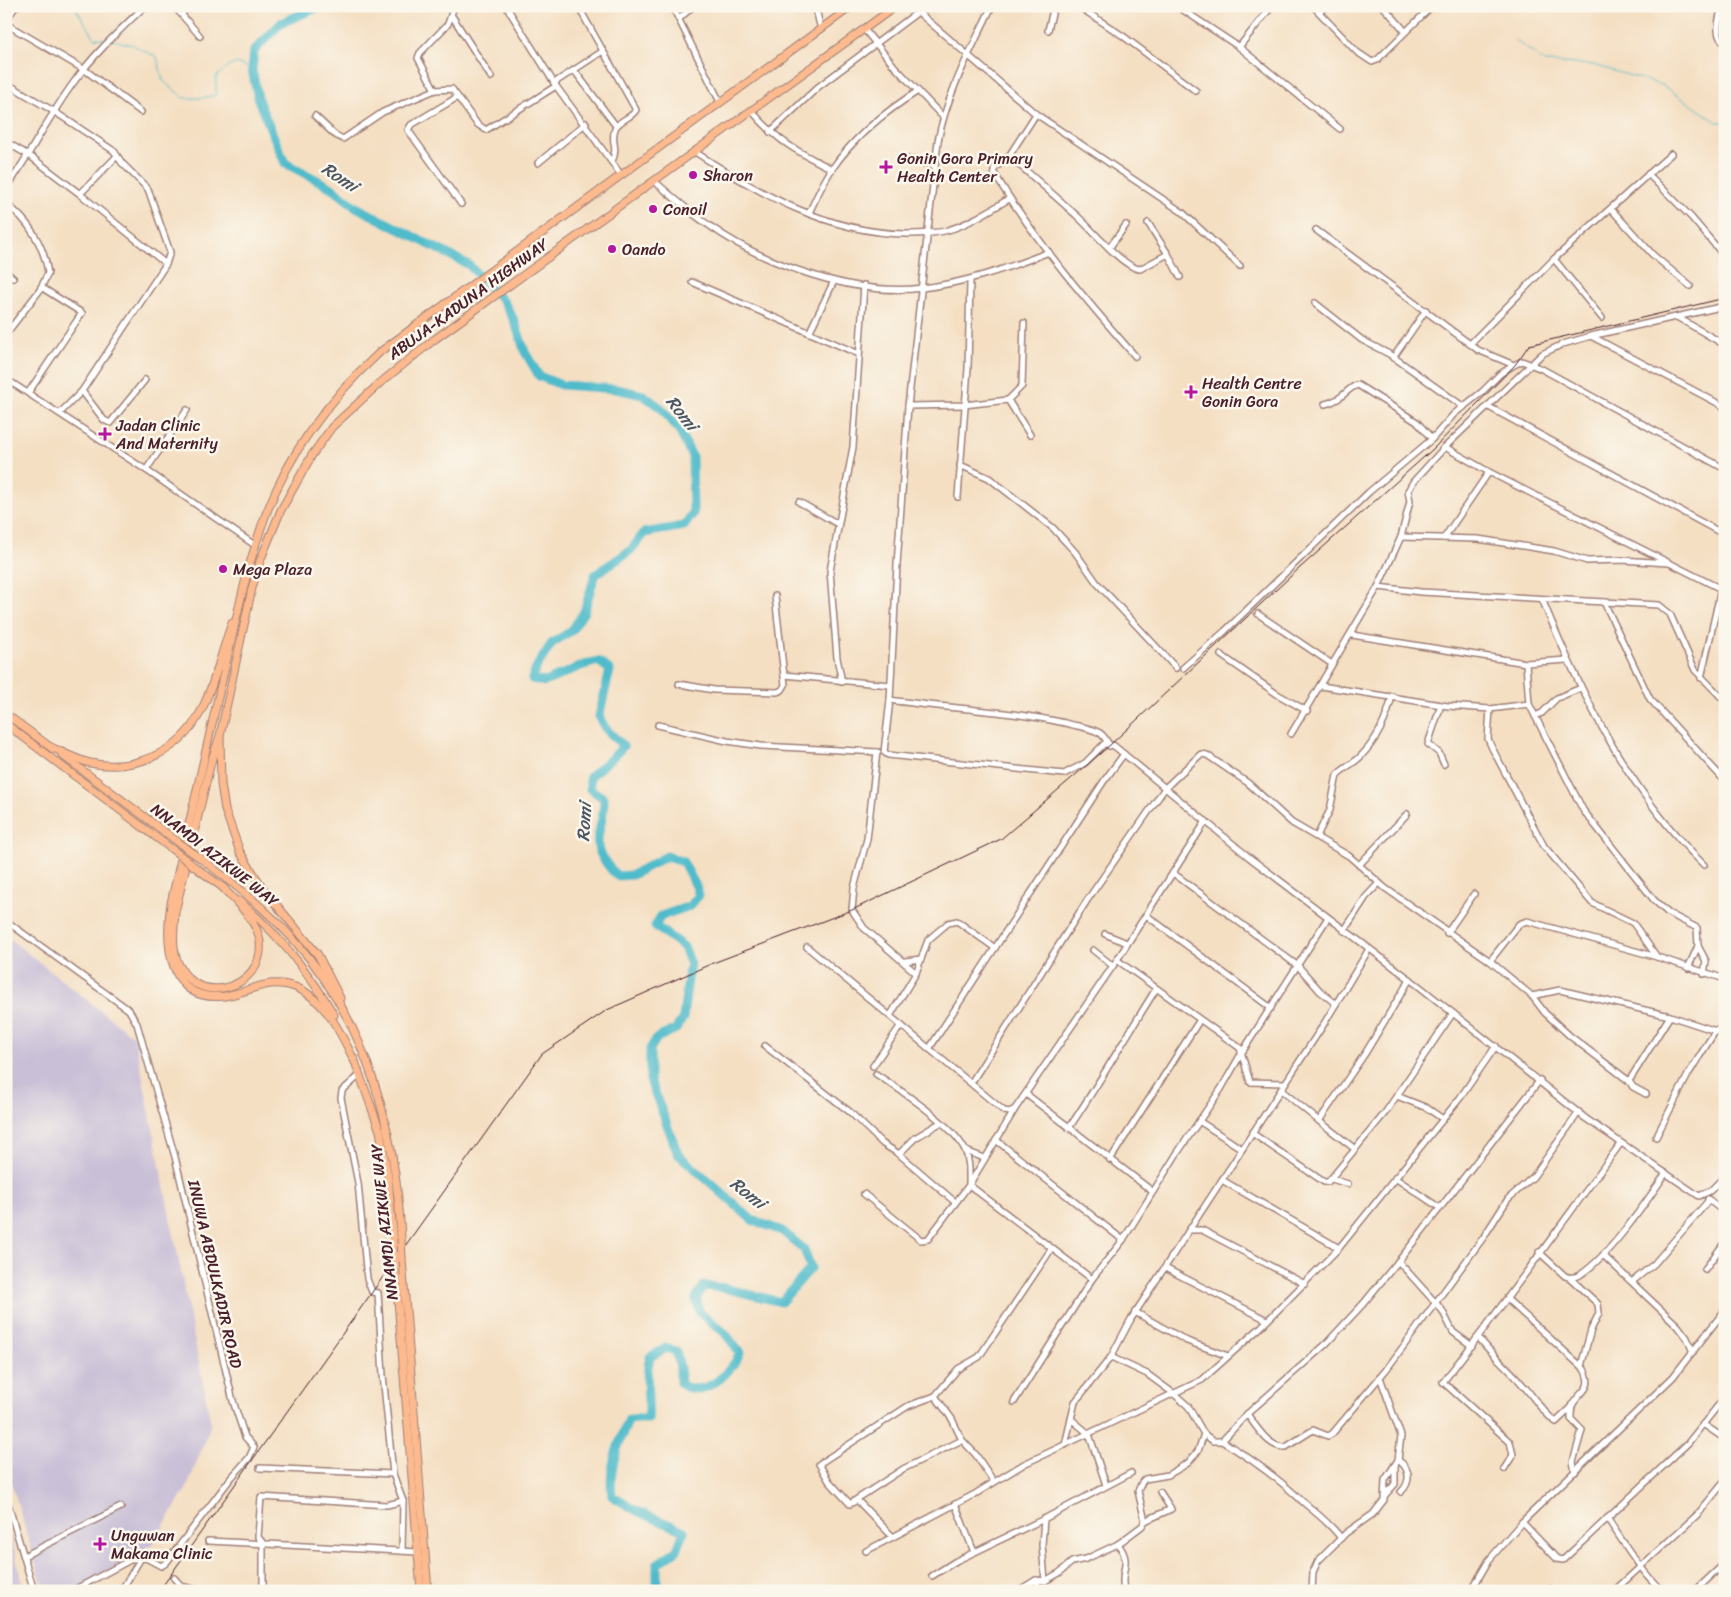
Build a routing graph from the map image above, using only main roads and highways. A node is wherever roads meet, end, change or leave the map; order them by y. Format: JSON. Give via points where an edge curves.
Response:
{"nodes":[{"id":1,"x":852,"y":6,"type":"edge"},
{"id":2,"x":896,"y":6,"type":"edge"},
{"id":3,"x":238,"y":612,"type":"junction"},
{"id":4,"x":6,"y":714,"type":"edge"},
{"id":5,"x":6,"y":724,"type":"edge"},
{"id":6,"x":220,"y":736,"type":"junction"},
{"id":7,"x":51,"y":747,"type":"junction"},
{"id":8,"x":223,"y":888,"type":"junction"},
{"id":9,"x":359,"y":1041,"type":"junction"},
{"id":10,"x":355,"y":1062,"type":"junction"},
{"id":11,"x":422,"y":1564,"type":"junction"},
{"id":12,"x":179,"y":1589,"type":"edge"},
{"id":13,"x":200,"y":1591,"type":"edge"},
{"id":14,"x":421,"y":1591,"type":"edge"},
{"id":15,"x":428,"y":1591,"type":"edge"}],
"edges":[{"from":1,"to":3,"type":"highway","name":"ABUJA-KADUNA HIGHWAY","via":[[499,263],[380,352],[360,371],[324,411],[278,487],[256,546]]},
{"from":2,"to":6,"type":"highway","name":"ABUJA-KADUNA HIGHWAY","via":[[435,339],[332,427],[281,510],[260,561]]},
{"from":3,"to":7,"type":"highway","via":[[201,711],[190,729],[174,745],[146,760],[110,765],[77,759]]},
{"from":3,"to":10,"type":"highway","via":[[171,903],[167,931],[169,954],[176,975],[199,993],[227,996],[271,983],[298,988],[323,1007]]},
{"from":4,"to":7,"type":"highway","name":"NNAMDI AZIKWE WAY"},
{"from":5,"to":8,"type":"highway","name":"NNAMDI AZIKWE WAY","bridge":true},
{"from":6,"to":8,"type":"highway","via":[[175,912],[174,935],[178,963],[184,973],[201,987],[213,990],[234,986],[244,980],[257,965],[260,954],[258,932]]},
{"from":6,"to":9,"type":"highway","via":[[221,784],[240,852],[264,890],[318,955]]},
{"from":7,"to":9,"type":"highway","name":"NNAMDI AZIKWE WAY","bridge":true,"via":[[245,892],[294,941],[337,999]]},
{"from":8,"to":10,"type":"highway","name":"NNAMDI AZIKWE WAY","via":[[269,928],[299,963],[335,1018]]},
{"from":9,"to":11,"type":"highway","name":"NNAMDI AZIKWE WAY","bridge":true,"via":[[392,1148],[401,1238]]},
{"from":10,"to":11,"type":"highway","name":"NNAMDI AZIKWE WAY","bridge":true,"via":[[380,1131],[388,1176],[418,1552]]},
{"from":11,"to":14,"type":"highway","name":"NNAMDI AZIKWE WAY"},
{"from":11,"to":15,"type":"highway","name":"NNAMDI AZIKWE WAY"},
{"from":12,"to":13,"type":"main road"}]}
